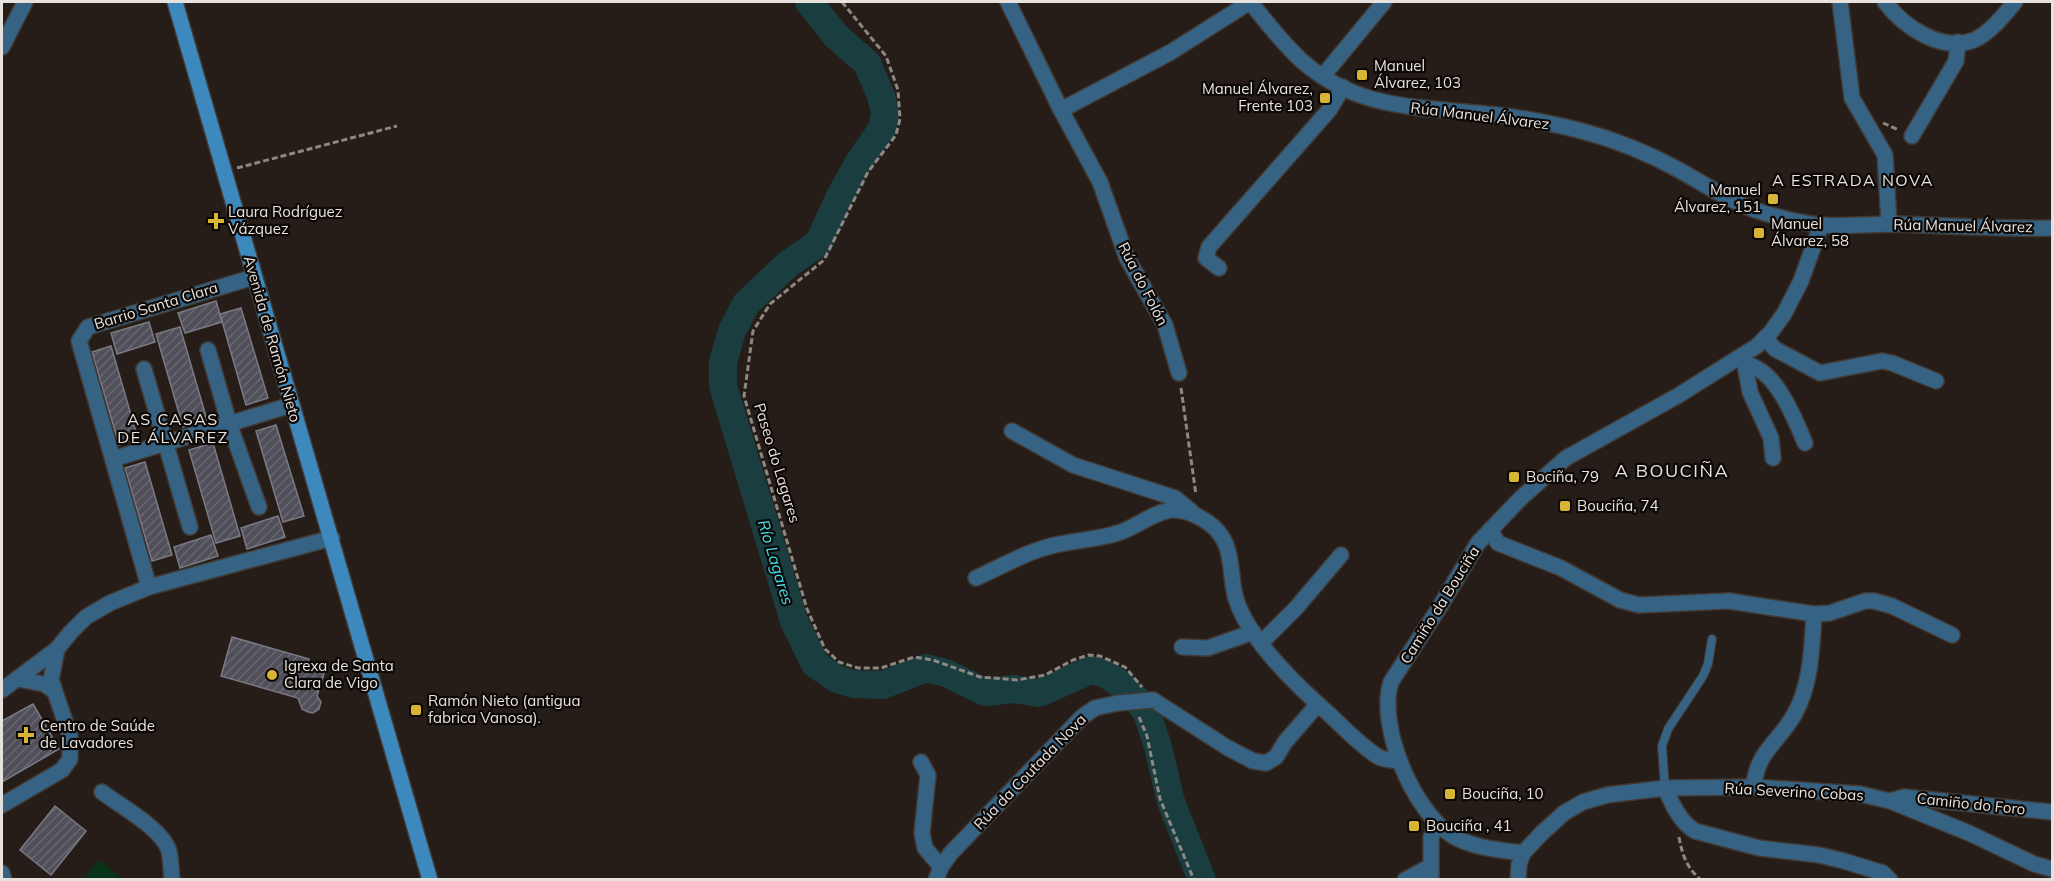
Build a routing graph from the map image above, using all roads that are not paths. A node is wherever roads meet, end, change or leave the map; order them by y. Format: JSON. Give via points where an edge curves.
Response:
{"nodes":[{"id":1,"x":23,"y":2,"type":"edge"},
{"id":2,"x":175,"y":2,"type":"edge"},
{"id":3,"x":1008,"y":2,"type":"edge"},
{"id":4,"x":1250,"y":2,"type":"edge"},
{"id":5,"x":1384,"y":2,"type":"edge"},
{"id":6,"x":1840,"y":2,"type":"edge"},
{"id":7,"x":1885,"y":2,"type":"edge"},
{"id":8,"x":2014,"y":2,"type":"edge"},
{"id":9,"x":1958,"y":42,"type":"junction"},
{"id":10,"x":2,"y":47,"type":"edge"},
{"id":11,"x":1323,"y":76,"type":"junction"},
{"id":12,"x":1343,"y":87,"type":"junction"},
{"id":13,"x":1061,"y":110,"type":"junction"},
{"id":14,"x":1912,"y":136,"type":"road end"},
{"id":15,"x":1889,"y":224,"type":"junction"},
{"id":16,"x":1821,"y":225,"type":"junction"},
{"id":17,"x":2052,"y":228,"type":"edge"},
{"id":18,"x":1218,"y":268,"type":"dead end"},
{"id":19,"x":254,"y":276,"type":"junction"},
{"id":20,"x":1765,"y":338,"type":"junction"},
{"id":21,"x":208,"y":350,"type":"dead end"},
{"id":22,"x":1744,"y":359,"type":"junction"},
{"id":23,"x":144,"y":369,"type":"dead end"},
{"id":24,"x":1179,"y":373,"type":"road end"},
{"id":25,"x":1936,"y":381,"type":"dead end"},
{"id":26,"x":291,"y":405,"type":"junction"},
{"id":27,"x":229,"y":423,"type":"junction"},
{"id":28,"x":1012,"y":431,"type":"dead end"},
{"id":29,"x":165,"y":443,"type":"junction"},
{"id":30,"x":1806,"y":443,"type":"dead end"},
{"id":31,"x":1773,"y":458,"type":"dead end"},
{"id":32,"x":113,"y":459,"type":"junction"},
{"id":33,"x":259,"y":507,"type":"dead end"},
{"id":34,"x":1199,"y":517,"type":"junction"},
{"id":35,"x":190,"y":527,"type":"dead end"},
{"id":36,"x":1490,"y":530,"type":"junction"},
{"id":37,"x":332,"y":538,"type":"junction"},
{"id":38,"x":1341,"y":555,"type":"dead end"},
{"id":39,"x":976,"y":578,"type":"dead end"},
{"id":40,"x":149,"y":587,"type":"junction"},
{"id":41,"x":1814,"y":614,"type":"junction"},
{"id":42,"x":1952,"y":634,"type":"dead end"},
{"id":43,"x":1257,"y":637,"type":"junction"},
{"id":44,"x":1712,"y":639,"type":"dead end"},
{"id":45,"x":1182,"y":647,"type":"dead end"},
{"id":46,"x":57,"y":649,"type":"junction"},
{"id":47,"x":18,"y":679,"type":"junction"},
{"id":48,"x":2,"y":690,"type":"edge"},
{"id":49,"x":53,"y":690,"type":"junction"},
{"id":50,"x":1318,"y":704,"type":"junction"},
{"id":51,"x":1399,"y":760,"type":"junction"},
{"id":52,"x":921,"y":762,"type":"dead end"},
{"id":53,"x":1754,"y":787,"type":"junction"},
{"id":54,"x":1665,"y":788,"type":"junction"},
{"id":55,"x":102,"y":792,"type":"dead end"},
{"id":56,"x":1890,"y":801,"type":"junction"},
{"id":57,"x":2,"y":805,"type":"edge"},
{"id":58,"x":2052,"y":812,"type":"edge"},
{"id":59,"x":1437,"y":824,"type":"junction"},
{"id":60,"x":1523,"y":853,"type":"junction"},
{"id":61,"x":2052,"y":869,"type":"edge"},
{"id":62,"x":2,"y":873,"type":"edge"},
{"id":63,"x":939,"y":873,"type":"edge"},
{"id":64,"x":1431,"y":873,"type":"edge"},
{"id":65,"x":4,"y":879,"type":"edge"},
{"id":66,"x":172,"y":879,"type":"edge"},
{"id":67,"x":430,"y":879,"type":"edge"},
{"id":68,"x":1406,"y":879,"type":"edge"},
{"id":69,"x":1518,"y":879,"type":"edge"},
{"id":70,"x":1890,"y":879,"type":"edge"}],
"edges":[{"from":1,"to":10,"type":"street"},
{"from":2,"to":19,"type":"main road","name":"Avenida de Ramón Nieto"},
{"from":3,"to":13,"type":"street","name":"Rúa do Folón"},
{"from":4,"to":11,"type":"street","name":"Rúa Manuel Álvarez","via":[[1301,60]]},
{"from":4,"to":13,"type":"street","via":[[1171,52]]},
{"from":5,"to":11,"type":"street"},
{"from":6,"to":15,"type":"street","via":[[1852,98],[1885,155]]},
{"from":7,"to":9,"type":"street","via":[[1907,25],[1941,41]]},
{"from":8,"to":9,"type":"street","via":[[1991,28],[1974,40]]},
{"from":9,"to":14,"type":"street","via":[[1956,61]]},
{"from":11,"to":12,"type":"street","name":"Rúa Manuel Álvarez"},
{"from":12,"to":16,"type":"street","name":"Rúa Manuel Álvarez","via":[[1383,103],[1496,115],[1584,131],[1631,147],[1755,210]]},
{"from":12,"to":18,"type":"street","via":[[1330,109],[1209,247],[1206,258]]},
{"from":13,"to":24,"type":"street","name":"Rúa do Folón","via":[[1100,182],[1127,258],[1165,325]]},
{"from":15,"to":16,"type":"street","name":"Rúa Manuel Álvarez"},
{"from":15,"to":17,"type":"street","name":"Rúa Manuel Álvarez"},
{"from":16,"to":20,"type":"street","name":"Camiño da Bouciña","via":[[1801,280],[1784,314]]},
{"from":19,"to":26,"type":"main road","name":"Avenida de Ramón Nieto"},
{"from":19,"to":32,"type":"street","name":"Barrio Santa Clara","via":[[88,327],[79,341]]},
{"from":20,"to":22,"type":"street","name":"Camiño da Bouciña"},
{"from":20,"to":25,"type":"street","via":[[1775,349],[1820,373],[1882,361]]},
{"from":21,"to":27,"type":"street"},
{"from":22,"to":30,"type":"street","via":[[1772,382]]},
{"from":22,"to":31,"type":"street","via":[[1750,392],[1771,438]]},
{"from":22,"to":36,"type":"street","name":"Camiño da Bouciña","via":[[1566,458]]},
{"from":23,"to":29,"type":"street"},
{"from":26,"to":27,"type":"street"},
{"from":26,"to":37,"type":"main road","name":"Avenida de Ramón Nieto"},
{"from":27,"to":29,"type":"street"},
{"from":27,"to":33,"type":"street"},
{"from":28,"to":34,"type":"street","via":[[1073,465],[1174,498]]},
{"from":29,"to":32,"type":"street"},
{"from":29,"to":35,"type":"street"},
{"from":32,"to":40,"type":"street","name":"Barrio Santa Clara"},
{"from":34,"to":39,"type":"street","via":[[1170,510],[1118,534],[1037,550]]},
{"from":34,"to":43,"type":"street","via":[[1222,536],[1236,600]]},
{"from":36,"to":41,"type":"street","via":[[1498,543],[1639,606],[1729,601]]},
{"from":36,"to":51,"type":"street","name":"Camiño da Bouciña","via":[[1391,682],[1388,711]]},
{"from":37,"to":40,"type":"street"},
{"from":37,"to":67,"type":"main road","name":"Avenida de Ramón Nieto"},
{"from":38,"to":43,"type":"street","via":[[1296,608]]},
{"from":40,"to":46,"type":"street","via":[[86,617]]},
{"from":41,"to":42,"type":"street","via":[[1866,601],[1882,602]]},
{"from":41,"to":53,"type":"street","via":[[1801,701],[1760,760]]},
{"from":43,"to":45,"type":"street","via":[[1208,648]]},
{"from":43,"to":50,"type":"street"},
{"from":44,"to":54,"type":"lane","via":[[1703,676],[1668,729],[1662,746]]},
{"from":46,"to":47,"type":"street"},
{"from":46,"to":49,"type":"street"},
{"from":47,"to":48,"type":"street"},
{"from":47,"to":49,"type":"street","via":[[44,684]]},
{"from":49,"to":57,"type":"street","via":[[70,736],[70,759],[62,770]]},
{"from":50,"to":51,"type":"street","via":[[1378,757]]},
{"from":50,"to":63,"type":"street","name":"Rúa da Coutada Nova","bridge":true,"via":[[1276,757],[1266,762],[1253,761],[1228,748],[1153,700],[1095,708],[951,853]]},
{"from":51,"to":59,"type":"street","name":"Camiño da Bouciña"},
{"from":52,"to":63,"type":"street","via":[[928,775],[921,833]]},
{"from":53,"to":54,"type":"street","name":"Rúa Severino Cobas"},
{"from":53,"to":56,"type":"street","name":"Rúa Severino Cobas","via":[[1860,794]]},
{"from":54,"to":60,"type":"street","name":"Rúa Severino Cobas","via":[[1583,802],[1564,813]]},
{"from":54,"to":70,"type":"street","via":[[1687,826],[1695,831],[1759,848],[1845,861]]},
{"from":55,"to":66,"type":"street","via":[[162,840],[168,850]]},
{"from":56,"to":58,"type":"street","name":"Camiño do Foro","via":[[1904,797]]},
{"from":56,"to":61,"type":"street","name":"Rúa Severino Cobas"},
{"from":59,"to":60,"type":"street","name":"Camiño da Bouciña","via":[[1470,844]]},
{"from":59,"to":64,"type":"street","via":[[1431,837]]},
{"from":60,"to":69,"type":"street"},
{"from":62,"to":65,"type":"street"},
{"from":64,"to":68,"type":"street"}]}
